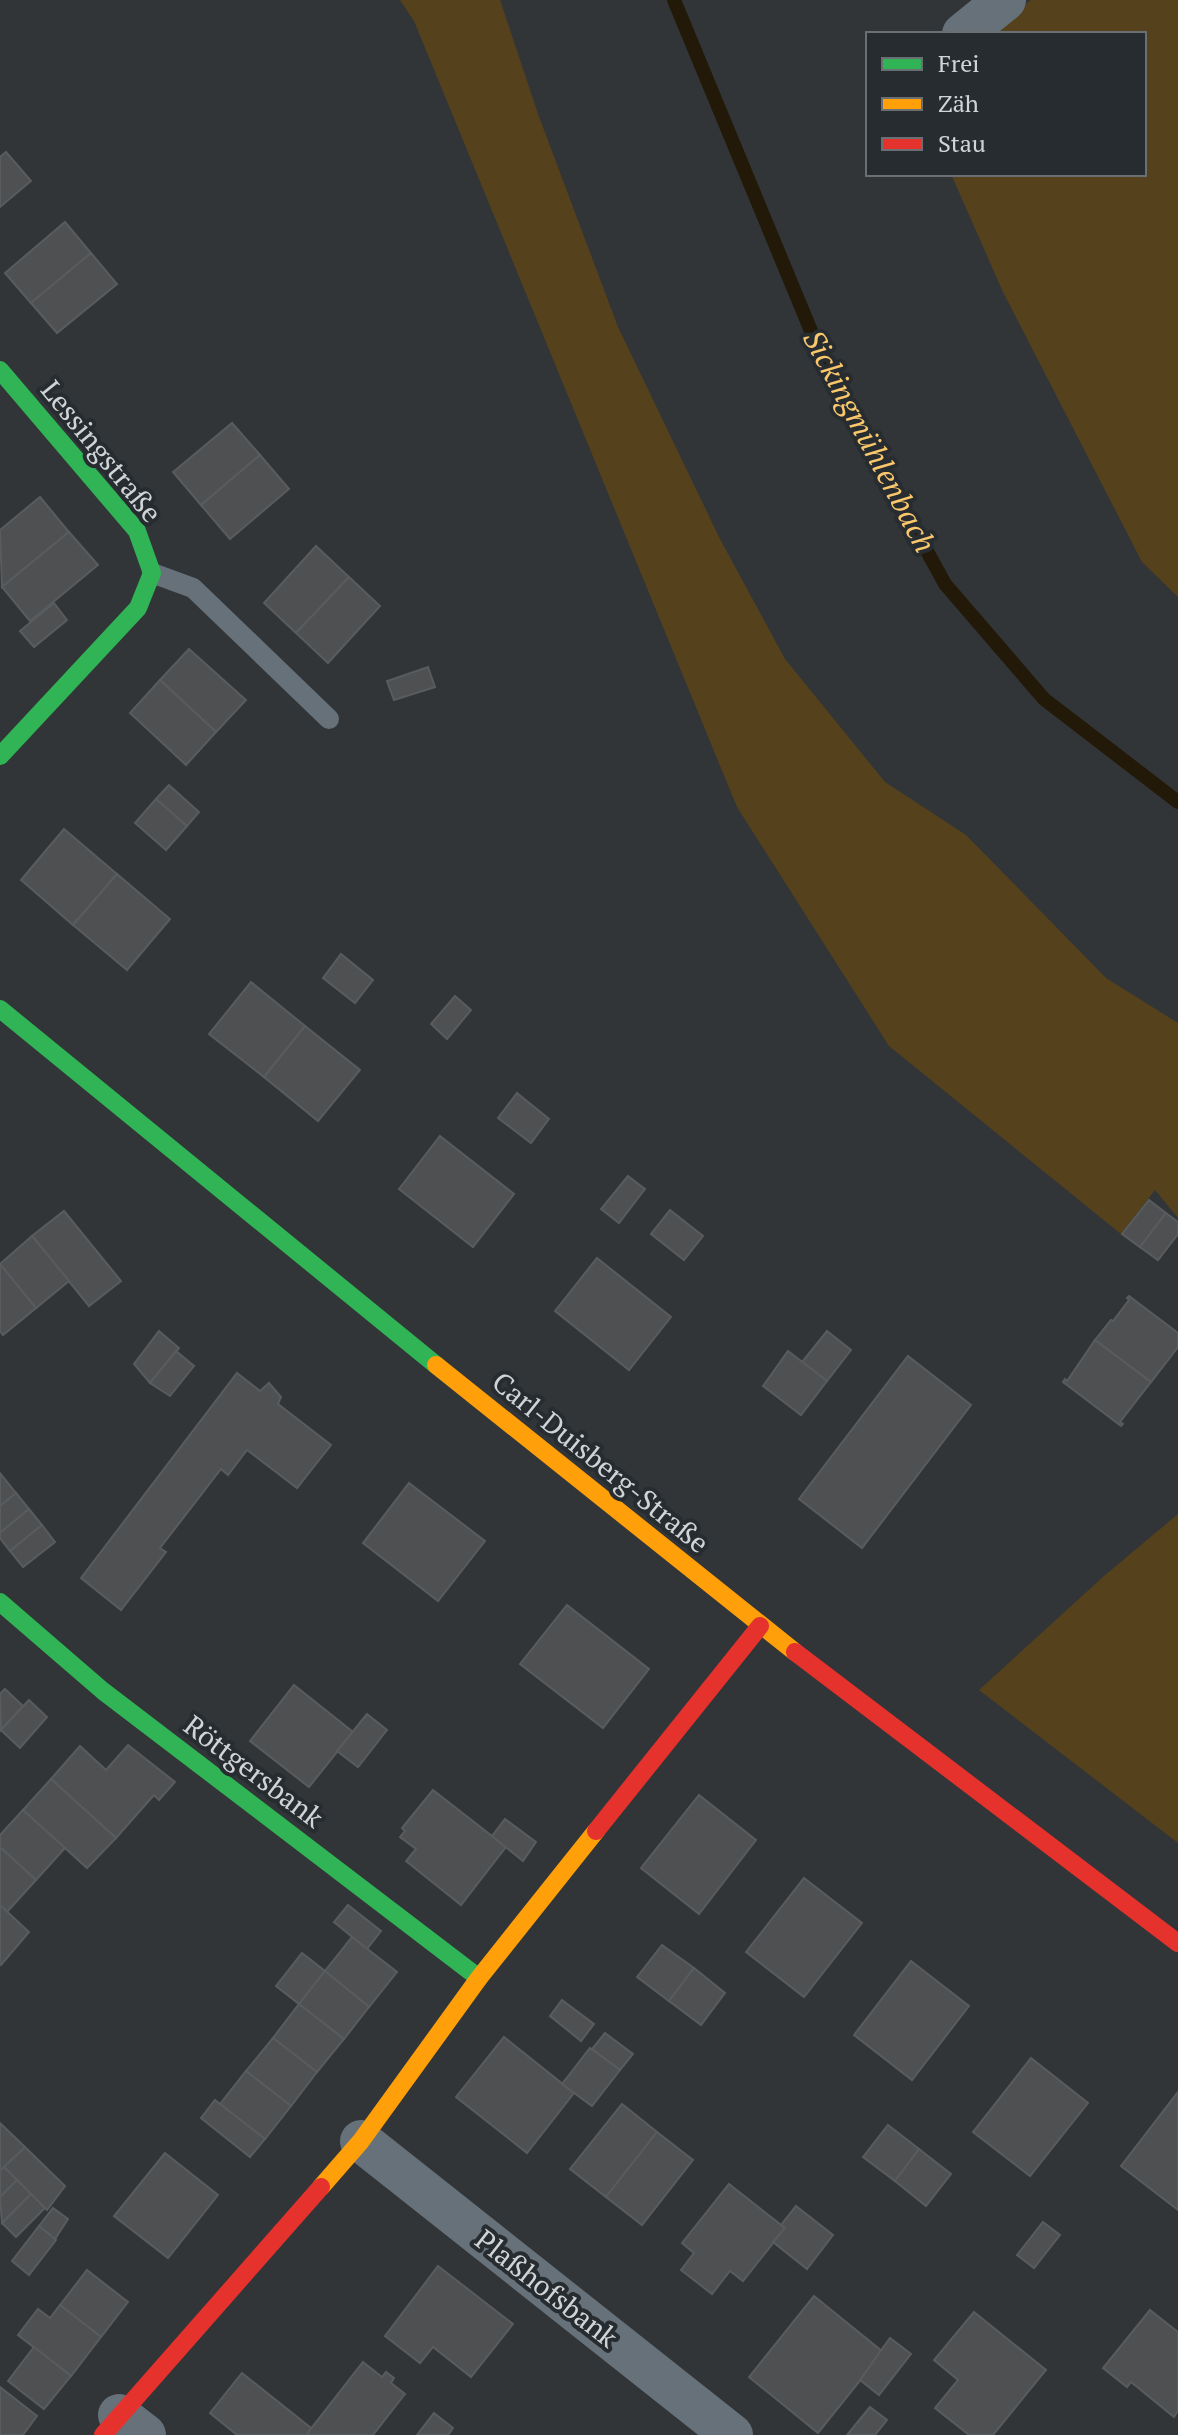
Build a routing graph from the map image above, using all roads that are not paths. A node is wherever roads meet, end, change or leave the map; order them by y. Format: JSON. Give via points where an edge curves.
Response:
{"nodes":[{"id":1,"x":1005,"y":0,"type":"edge"},
{"id":2,"x":965,"y":32,"type":"edge"},
{"id":3,"x":0,"y":370,"type":"edge"},
{"id":4,"x":152,"y":573,"type":"junction"},
{"id":5,"x":329,"y":719,"type":"dead end"},
{"id":6,"x":0,"y":756,"type":"edge"},
{"id":7,"x":0,"y":1009,"type":"edge"},
{"id":8,"x":0,"y":1602,"type":"edge"},
{"id":9,"x":760,"y":1626,"type":"junction"},
{"id":10,"x":1178,"y":1943,"type":"edge"},
{"id":11,"x":479,"y":1978,"type":"junction"},
{"id":12,"x":361,"y":2141,"type":"junction"},
{"id":13,"x":122,"y":2428,"type":"edge"},
{"id":14,"x":732,"y":2435,"type":"edge"}],
"edges":[{"from":1,"to":2,"type":"street"},
{"from":3,"to":4,"type":"street","name":"Lessingstraße","via":[[137,531]]},
{"from":4,"to":5,"type":"lane","via":[[193,588]]},
{"from":4,"to":6,"type":"street","via":[[138,608]]},
{"from":7,"to":9,"type":"street","name":"Carl-Duisberg-Straße"},
{"from":8,"to":11,"type":"street","name":"Röttgersbank","via":[[103,1691]]},
{"from":9,"to":10,"type":"street","name":"Carl-Duisberg-Straße"},
{"from":9,"to":11,"type":"street"},
{"from":11,"to":12,"type":"street"},
{"from":12,"to":13,"type":"street"},
{"from":12,"to":14,"type":"street","name":"Plaßhofsbank"}]}
